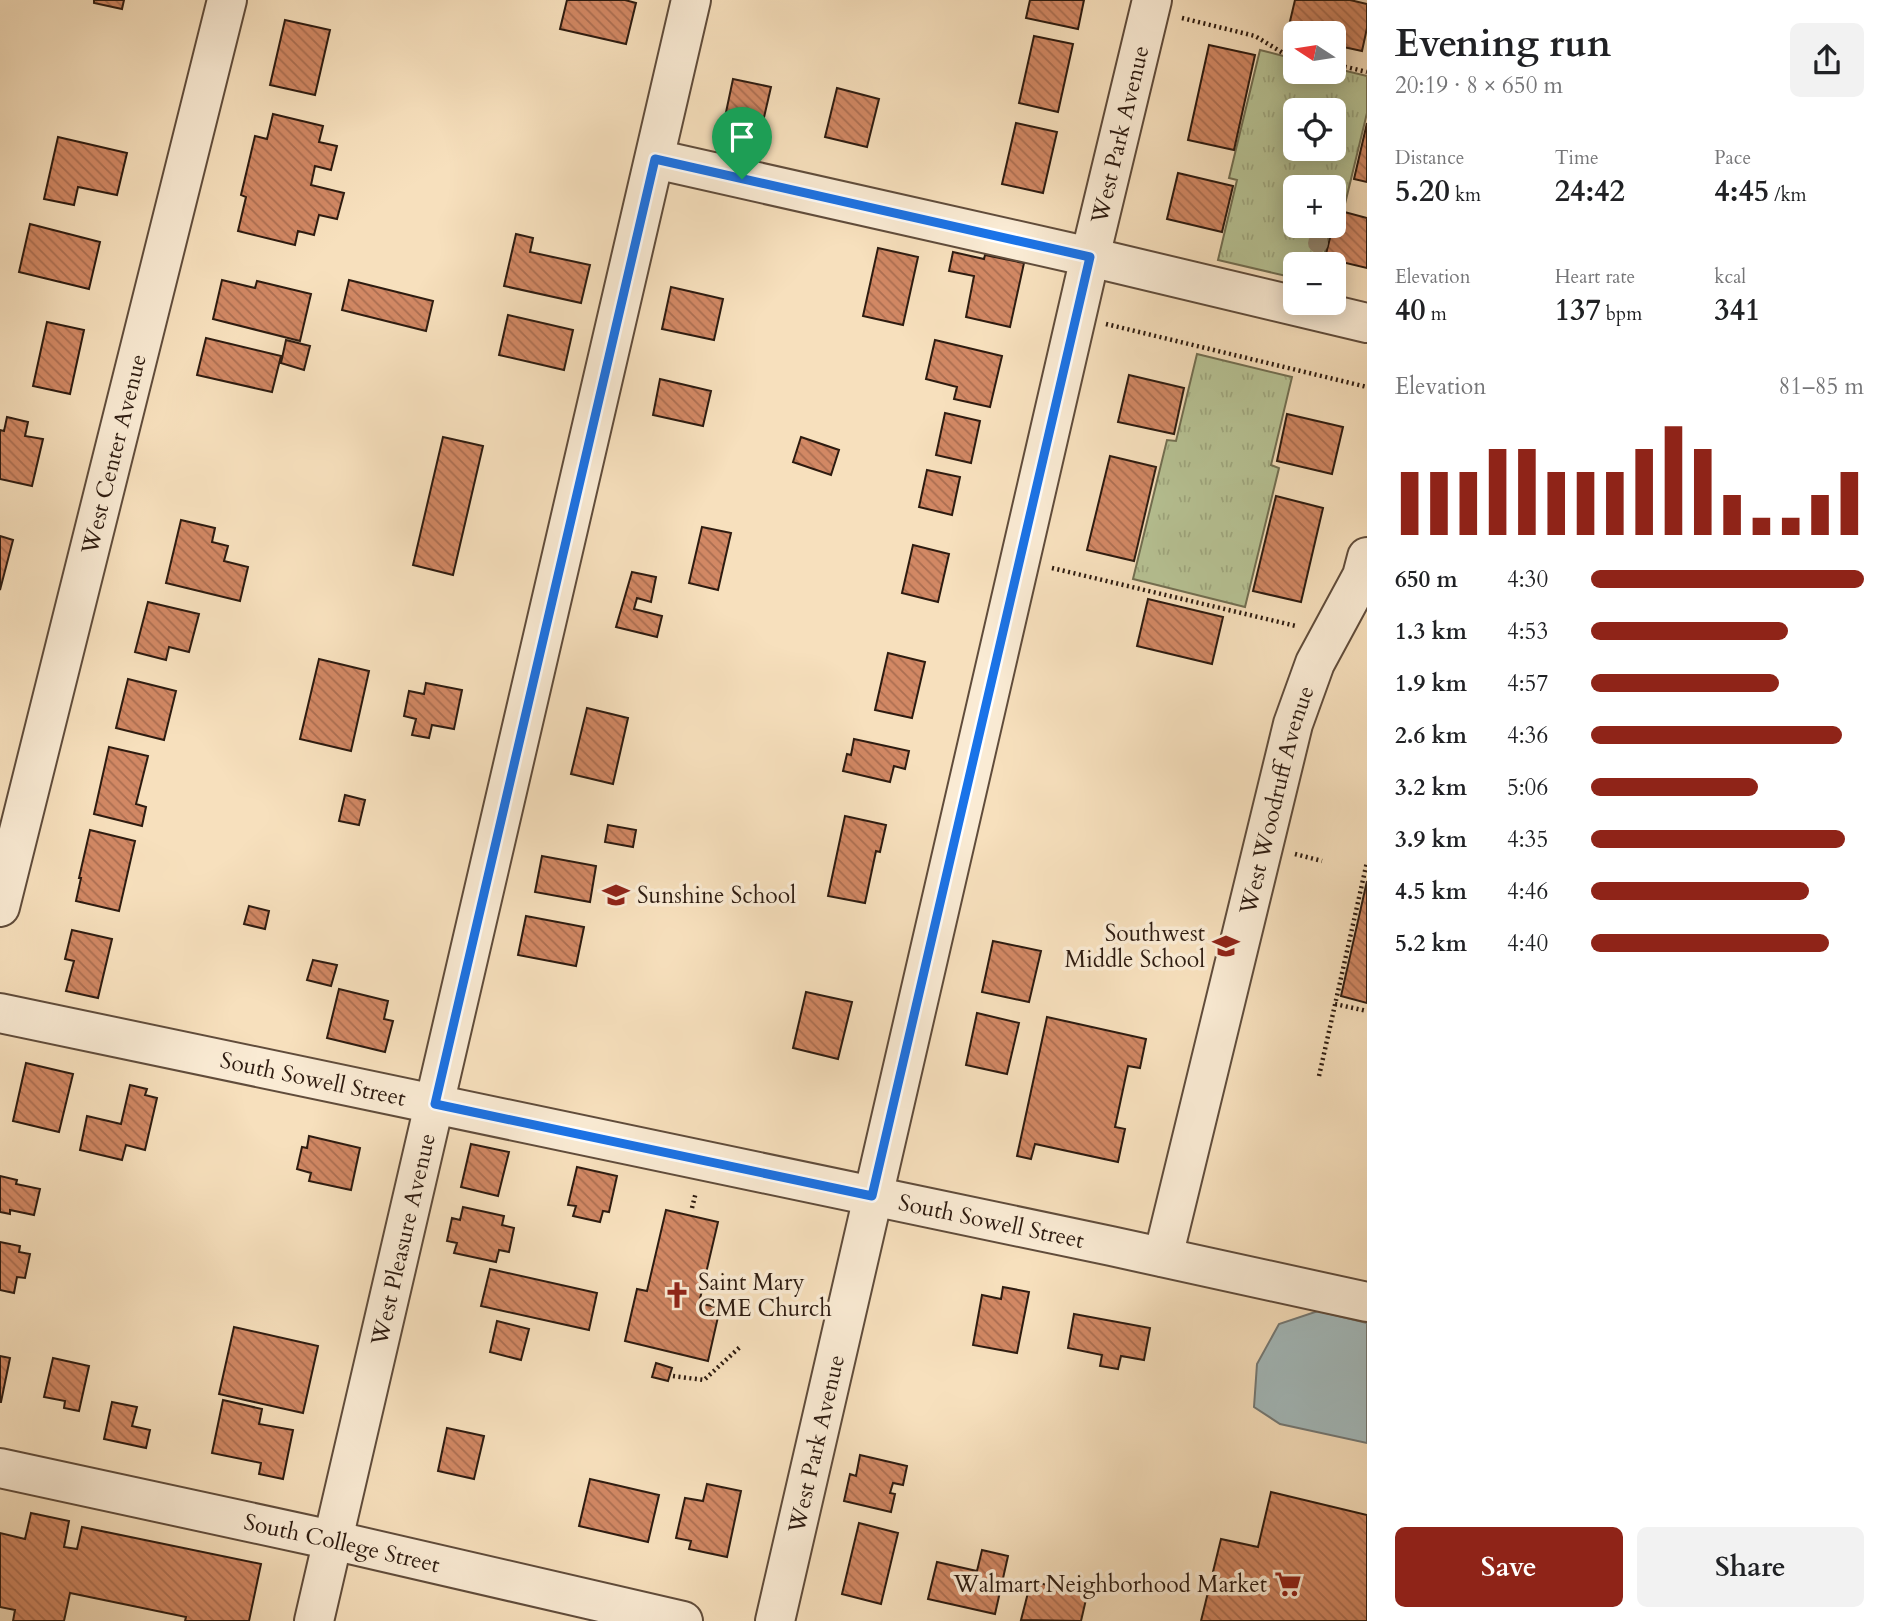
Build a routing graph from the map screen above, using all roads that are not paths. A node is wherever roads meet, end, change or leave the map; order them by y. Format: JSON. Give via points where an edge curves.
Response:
{"nodes":[{"id":1,"x":227,"y":0,"type":"edge"},
{"id":2,"x":691,"y":0,"type":"edge"},
{"id":3,"x":1161,"y":8,"type":"edge"},
{"id":4,"x":655,"y":159,"type":"junction"},
{"id":5,"x":1090,"y":257,"type":"junction"},
{"id":6,"x":1367,"y":323,"type":"edge"},
{"id":7,"x":1367,"y":558,"type":"edge"},
{"id":8,"x":0,"y":907,"type":"edge"},
{"id":9,"x":0,"y":1013,"type":"edge"},
{"id":10,"x":435,"y":1104,"type":"junction"},
{"id":11,"x":872,"y":1196,"type":"junction"},
{"id":12,"x":1163,"y":1257,"type":"junction"},
{"id":13,"x":1367,"y":1303,"type":"edge"},
{"id":14,"x":0,"y":1468,"type":"edge"},
{"id":15,"x":332,"y":1540,"type":"junction"},
{"id":16,"x":314,"y":1621,"type":"edge"},
{"id":17,"x":683,"y":1621,"type":"edge"},
{"id":18,"x":775,"y":1621,"type":"edge"}],
"edges":[{"from":1,"to":8,"type":"street","name":"West Center Avenue"},
{"from":2,"to":4,"type":"street","name":"West Pleasure Avenue"},
{"from":3,"to":5,"type":"street","name":"West Park Avenue"},
{"from":4,"to":5,"type":"street"},
{"from":4,"to":10,"type":"street","name":"West Pleasure Avenue"},
{"from":5,"to":6,"type":"street"},
{"from":5,"to":11,"type":"street","name":"West Park Avenue"},
{"from":7,"to":12,"type":"street","name":"West Woodruff Avenue","via":[[1362,576],[1315,663],[1293,724]]},
{"from":9,"to":10,"type":"street","name":"South Sowell Street"},
{"from":10,"to":11,"type":"street","name":"South Sowell Street"},
{"from":10,"to":15,"type":"street","name":"West Pleasure Avenue"},
{"from":11,"to":12,"type":"street","name":"South Sowell Street"},
{"from":11,"to":18,"type":"street","name":"West Park Avenue"},
{"from":12,"to":13,"type":"street","name":"South Sowell Street"},
{"from":14,"to":15,"type":"street","name":"South College Street"},
{"from":15,"to":16,"type":"street","name":"West Pleasure Avenue"},
{"from":15,"to":17,"type":"street","name":"South College Street"}]}
